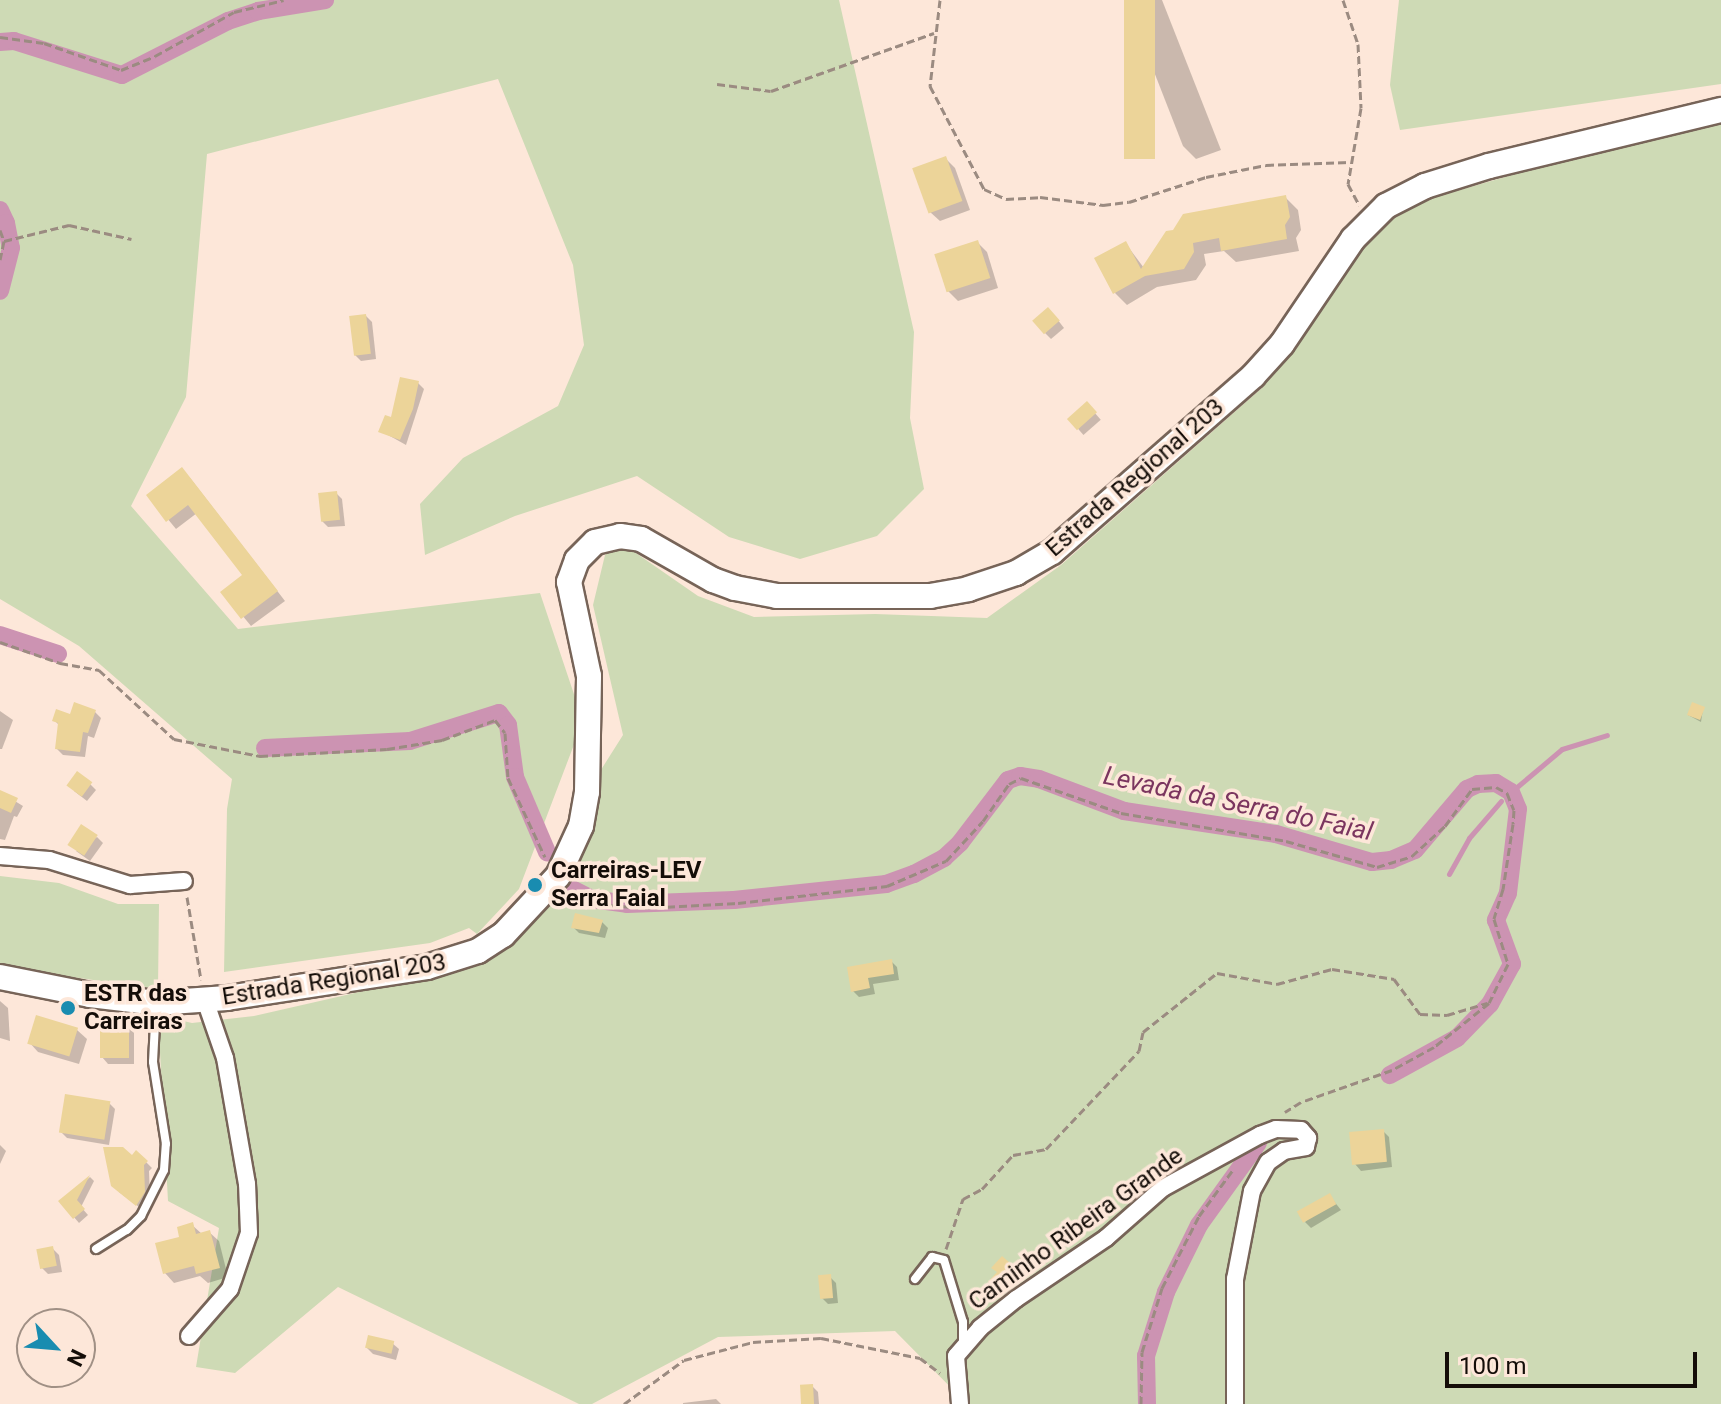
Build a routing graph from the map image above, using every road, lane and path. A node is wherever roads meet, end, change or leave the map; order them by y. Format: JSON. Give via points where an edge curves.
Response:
{"nodes":[{"id":1,"x":284,"y":0,"type":"edge"},
{"id":2,"x":940,"y":0,"type":"edge"},
{"id":3,"x":1343,"y":0,"type":"edge"},
{"id":4,"x":936,"y":33,"type":"junction"},
{"id":5,"x":0,"y":37,"type":"edge"},
{"id":6,"x":717,"y":84,"type":"dead end"},
{"id":7,"x":1721,"y":110,"type":"edge"},
{"id":8,"x":1350,"y":162,"type":"junction"},
{"id":9,"x":1372,"y":218,"type":"junction"},
{"id":10,"x":0,"y":230,"type":"edge"},
{"id":11,"x":131,"y":239,"type":"dead end"},
{"id":12,"x":4,"y":241,"type":"junction"},
{"id":13,"x":0,"y":260,"type":"edge"},
{"id":14,"x":0,"y":642,"type":"edge"},
{"id":15,"x":0,"y":856,"type":"edge"},
{"id":16,"x":558,"y":876,"type":"junction"},
{"id":17,"x":184,"y":881,"type":"joint"},
{"id":18,"x":0,"y":977,"type":"edge"},
{"id":19,"x":205,"y":1000,"type":"junction"},
{"id":20,"x":156,"y":1003,"type":"junction"},
{"id":21,"x":1489,"y":1003,"type":"junction"},
{"id":22,"x":1282,"y":1113,"type":"dead end"},
{"id":23,"x":1240,"y":1159,"type":"dead end"},
{"id":24,"x":96,"y":1249,"type":"dead end"},
{"id":25,"x":944,"y":1260,"type":"junction"},
{"id":26,"x":915,"y":1279,"type":"dead end"},
{"id":27,"x":189,"y":1336,"type":"dead end"},
{"id":28,"x":963,"y":1349,"type":"junction"},
{"id":29,"x":957,"y":1384,"type":"junction"},
{"id":30,"x":624,"y":1404,"type":"edge"},
{"id":31,"x":960,"y":1404,"type":"edge"},
{"id":32,"x":1141,"y":1404,"type":"edge"},
{"id":33,"x":1235,"y":1404,"type":"edge"}],
"edges":[{"from":1,"to":5,"type":"path","via":[[234,12],[121,70],[44,43]]},
{"from":2,"to":4,"type":"path"},
{"from":3,"to":8,"type":"path","via":[[1358,44],[1361,108]]},
{"from":4,"to":6,"type":"path","via":[[771,91]]},
{"from":4,"to":8,"type":"path","via":[[930,86],[984,189],[1006,199],[1040,197],[1103,205],[1266,165]]},
{"from":7,"to":9,"type":"main road","name":"Estrada Regional 203","via":[[1437,182],[1401,196]]},
{"from":8,"to":9,"type":"path","via":[[1348,184]]},
{"from":9,"to":16,"type":"main road","name":"Estrada Regional 203","via":[[1253,376],[1052,552],[1016,573],[930,596],[777,596],[713,580],[641,539],[607,537],[583,551],[569,582],[589,676],[587,792],[581,826]]},
{"from":10,"to":12,"type":"path"},
{"from":11,"to":12,"type":"path","via":[[69,225]]},
{"from":12,"to":13,"type":"path"},
{"from":14,"to":16,"type":"path","via":[[99,670],[174,739],[260,756],[387,749],[442,740],[495,720],[505,733],[508,778]]},
{"from":15,"to":17,"type":"street","via":[[49,860],[130,885]]},
{"from":16,"to":19,"type":"main road","name":"Estrada Regional 203","via":[[503,935],[466,957]]},
{"from":16,"to":21,"type":"path","via":[[573,894],[599,904],[643,908],[887,886],[946,861],[1009,784],[1021,778],[1121,813],[1286,841],[1377,867],[1419,850],[1472,789],[1496,787],[1507,793],[1514,810],[1494,919],[1508,964]]},
{"from":17,"to":19,"type":"path"},
{"from":18,"to":20,"type":"main road","name":"Estrada Regional 203"},
{"from":19,"to":20,"type":"main road","name":"Estrada Regional 203"},
{"from":19,"to":27,"type":"street","via":[[225,1058],[247,1184],[249,1233],[230,1289]]},
{"from":20,"to":24,"type":"lane","via":[[153,1062],[166,1144],[164,1170],[141,1216]]},
{"from":21,"to":22,"type":"path","via":[[1434,1047],[1392,1070]]},
{"from":21,"to":25,"type":"path","via":[[1447,1015],[1420,1014],[1394,979],[1332,969],[1277,984],[1217,973],[1143,1032],[1139,1051],[1046,1149],[1013,1155],[982,1189],[963,1199]]},
{"from":23,"to":32,"type":"path","via":[[1199,1216],[1162,1288],[1142,1352]]},
{"from":25,"to":26,"type":"lane","via":[[932,1257]]},
{"from":25,"to":28,"type":"lane","via":[[963,1322]]},
{"from":28,"to":29,"type":"street","via":[[956,1356]]},
{"from":28,"to":33,"type":"street","name":"Caminho Ribeira Grande","via":[[1016,1299],[1106,1238],[1163,1188],[1260,1135],[1276,1129],[1301,1130],[1308,1138],[1306,1147],[1284,1151],[1268,1162],[1252,1191],[1235,1279]]},
{"from":29,"to":30,"type":"path","via":[[920,1358],[821,1338],[753,1342],[684,1360]]},
{"from":29,"to":31,"type":"street"}]}
